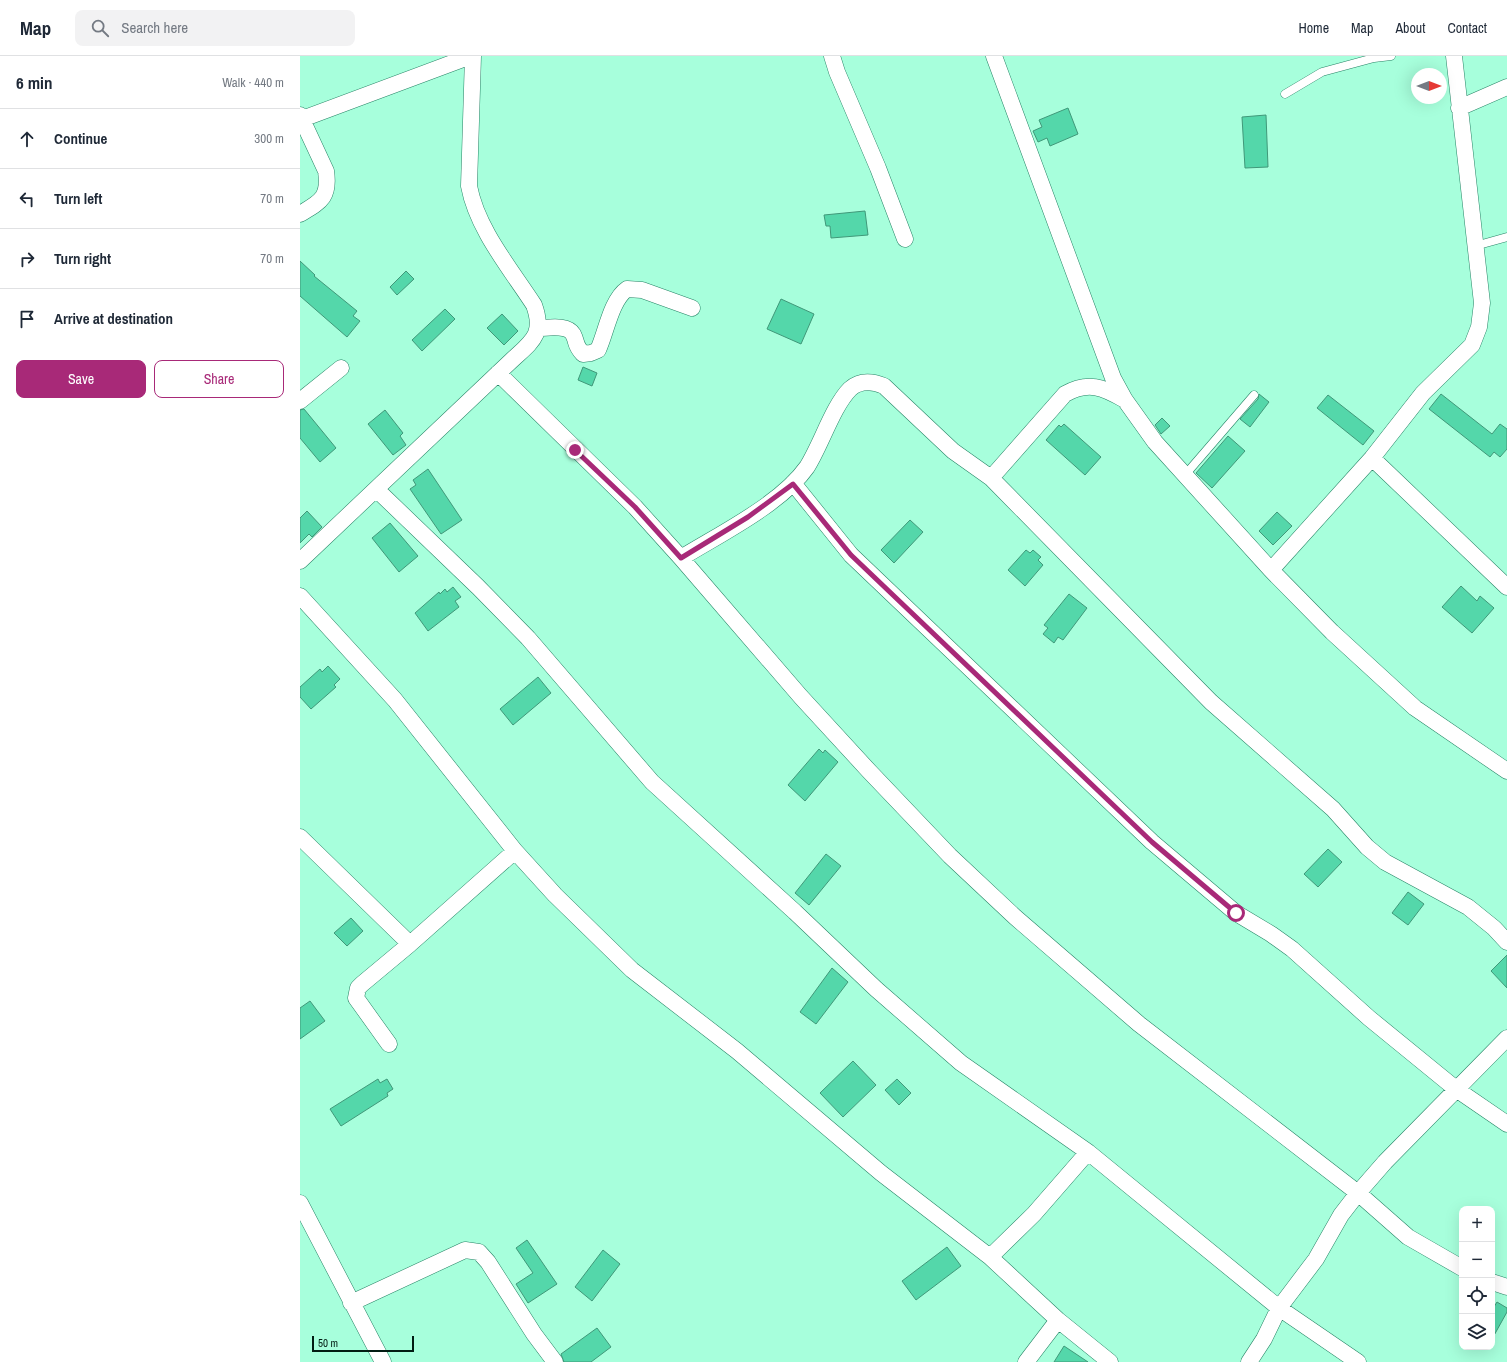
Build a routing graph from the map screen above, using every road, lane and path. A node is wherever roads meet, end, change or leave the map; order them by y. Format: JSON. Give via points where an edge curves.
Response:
{"nodes":[{"id":1,"x":472,"y":56,"type":"edge"},
{"id":2,"x":832,"y":56,"type":"edge"},
{"id":3,"x":994,"y":56,"type":"edge"},
{"id":4,"x":1391,"y":56,"type":"edge"},
{"id":5,"x":1454,"y":56,"type":"edge"},
{"id":6,"x":1507,"y":87,"type":"edge"},
{"id":7,"x":1285,"y":94,"type":"dead end"},
{"id":8,"x":1459,"y":108,"type":"junction"},
{"id":9,"x":301,"y":117,"type":"edge"},
{"id":10,"x":300,"y":214,"type":"edge"},
{"id":11,"x":1507,"y":237,"type":"edge"},
{"id":12,"x":905,"y":239,"type":"dead end"},
{"id":13,"x":1475,"y":246,"type":"junction"},
{"id":14,"x":692,"y":308,"type":"dead end"},
{"id":15,"x":539,"y":328,"type":"junction"},
{"id":16,"x":341,"y":368,"type":"dead end"},
{"id":17,"x":498,"y":373,"type":"junction"},
{"id":18,"x":1254,"y":395,"type":"dead end"},
{"id":19,"x":1125,"y":400,"type":"junction"},
{"id":20,"x":300,"y":401,"type":"edge"},
{"id":21,"x":1372,"y":458,"type":"junction"},
{"id":22,"x":1186,"y":475,"type":"junction"},
{"id":23,"x":991,"y":478,"type":"junction"},
{"id":24,"x":793,"y":484,"type":"junction"},
{"id":25,"x":376,"y":489,"type":"junction"},
{"id":26,"x":681,"y":558,"type":"junction"},
{"id":27,"x":300,"y":561,"type":"edge"},
{"id":28,"x":1270,"y":570,"type":"junction"},
{"id":29,"x":1507,"y":587,"type":"edge"},
{"id":30,"x":300,"y":596,"type":"edge"},
{"id":31,"x":1507,"y":771,"type":"edge"},
{"id":32,"x":300,"y":837,"type":"edge"},
{"id":33,"x":515,"y":851,"type":"junction"},
{"id":34,"x":1507,"y":942,"type":"edge"},
{"id":35,"x":410,"y":944,"type":"junction"},
{"id":36,"x":1507,"y":1038,"type":"edge"},
{"id":37,"x":389,"y":1044,"type":"dead end"},
{"id":38,"x":1456,"y":1090,"type":"junction"},
{"id":39,"x":1507,"y":1124,"type":"edge"},
{"id":40,"x":1088,"y":1152,"type":"junction"},
{"id":41,"x":1358,"y":1193,"type":"junction"},
{"id":42,"x":300,"y":1203,"type":"edge"},
{"id":43,"x":990,"y":1257,"type":"junction"},
{"id":44,"x":1459,"y":1266,"type":"edge"},
{"id":45,"x":1495,"y":1283,"type":"edge"},
{"id":46,"x":1507,"y":1287,"type":"edge"},
{"id":47,"x":351,"y":1302,"type":"junction"},
{"id":48,"x":1279,"y":1308,"type":"junction"},
{"id":49,"x":1058,"y":1320,"type":"junction"},
{"id":50,"x":383,"y":1362,"type":"edge"},
{"id":51,"x":555,"y":1362,"type":"edge"},
{"id":52,"x":1026,"y":1362,"type":"edge"},
{"id":53,"x":1110,"y":1362,"type":"edge"},
{"id":54,"x":1250,"y":1362,"type":"edge"},
{"id":55,"x":1358,"y":1362,"type":"edge"}],
"edges":[{"from":1,"to":9,"type":"street"},
{"from":1,"to":15,"type":"street","via":[[469,171],[472,199],[485,232],[534,305]]},
{"from":2,"to":12,"type":"street"},
{"from":3,"to":19,"type":"street","via":[[1113,378]]},
{"from":4,"to":7,"type":"lane","via":[[1322,72]]},
{"from":5,"to":8,"type":"street"},
{"from":6,"to":8,"type":"street"},
{"from":8,"to":13,"type":"street"},
{"from":9,"to":10,"type":"street","via":[[326,171],[328,182],[321,202]]},
{"from":11,"to":13,"type":"lane"},
{"from":13,"to":21,"type":"street","via":[[1482,303],[1479,327],[1472,345],[1423,393]]},
{"from":14,"to":15,"type":"street","via":[[642,290],[627,289],[621,293],[617,301],[598,350],[591,353],[583,354],[575,346],[570,330]]},
{"from":15,"to":17,"type":"street","via":[[533,340]]},
{"from":16,"to":20,"type":"street"},
{"from":17,"to":25,"type":"street"},
{"from":17,"to":26,"type":"street","via":[[635,507]]},
{"from":18,"to":22,"type":"lane"},
{"from":19,"to":22,"type":"street","via":[[1155,442]]},
{"from":19,"to":23,"type":"street","via":[[1106,389],[1091,386],[1078,387],[1065,394]]},
{"from":21,"to":28,"type":"street"},
{"from":21,"to":29,"type":"street"},
{"from":22,"to":28,"type":"street"},
{"from":23,"to":24,"type":"street","via":[[953,451],[884,386],[874,382],[862,382],[850,389],[807,466]]},
{"from":23,"to":34,"type":"street","via":[[1211,702],[1328,806],[1367,847],[1385,862],[1468,907]]},
{"from":24,"to":26,"type":"street","via":[[748,517]]},
{"from":24,"to":38,"type":"street","via":[[851,555],[1152,842],[1236,913],[1292,949],[1369,1018]]},
{"from":25,"to":27,"type":"street"},
{"from":25,"to":40,"type":"street","via":[[528,638],[652,782],[876,989],[961,1063]]},
{"from":26,"to":41,"type":"street","via":[[801,697],[950,856],[1139,1024]]},
{"from":28,"to":31,"type":"street","via":[[1332,632],[1415,708]]},
{"from":30,"to":33,"type":"street","via":[[395,700]]},
{"from":32,"to":35,"type":"street"},
{"from":33,"to":35,"type":"street"},
{"from":33,"to":43,"type":"street","via":[[555,895],[632,970],[737,1051],[881,1173]]},
{"from":35,"to":37,"type":"street","via":[[356,992],[356,998]]},
{"from":36,"to":38,"type":"street"},
{"from":38,"to":39,"type":"street"},
{"from":38,"to":41,"type":"street"},
{"from":40,"to":43,"type":"street","via":[[1034,1214]]},
{"from":40,"to":48,"type":"street"},
{"from":41,"to":44,"type":"street","via":[[1408,1237]]},
{"from":41,"to":48,"type":"street","via":[[1341,1215],[1316,1259]]},
{"from":42,"to":47,"type":"street"},
{"from":43,"to":49,"type":"street"},
{"from":45,"to":46,"type":"street"},
{"from":47,"to":50,"type":"street"},
{"from":47,"to":51,"type":"street","via":[[466,1250],[480,1252]]},
{"from":48,"to":54,"type":"street"},
{"from":48,"to":55,"type":"street"},
{"from":49,"to":52,"type":"street"},
{"from":49,"to":53,"type":"street"}]}
